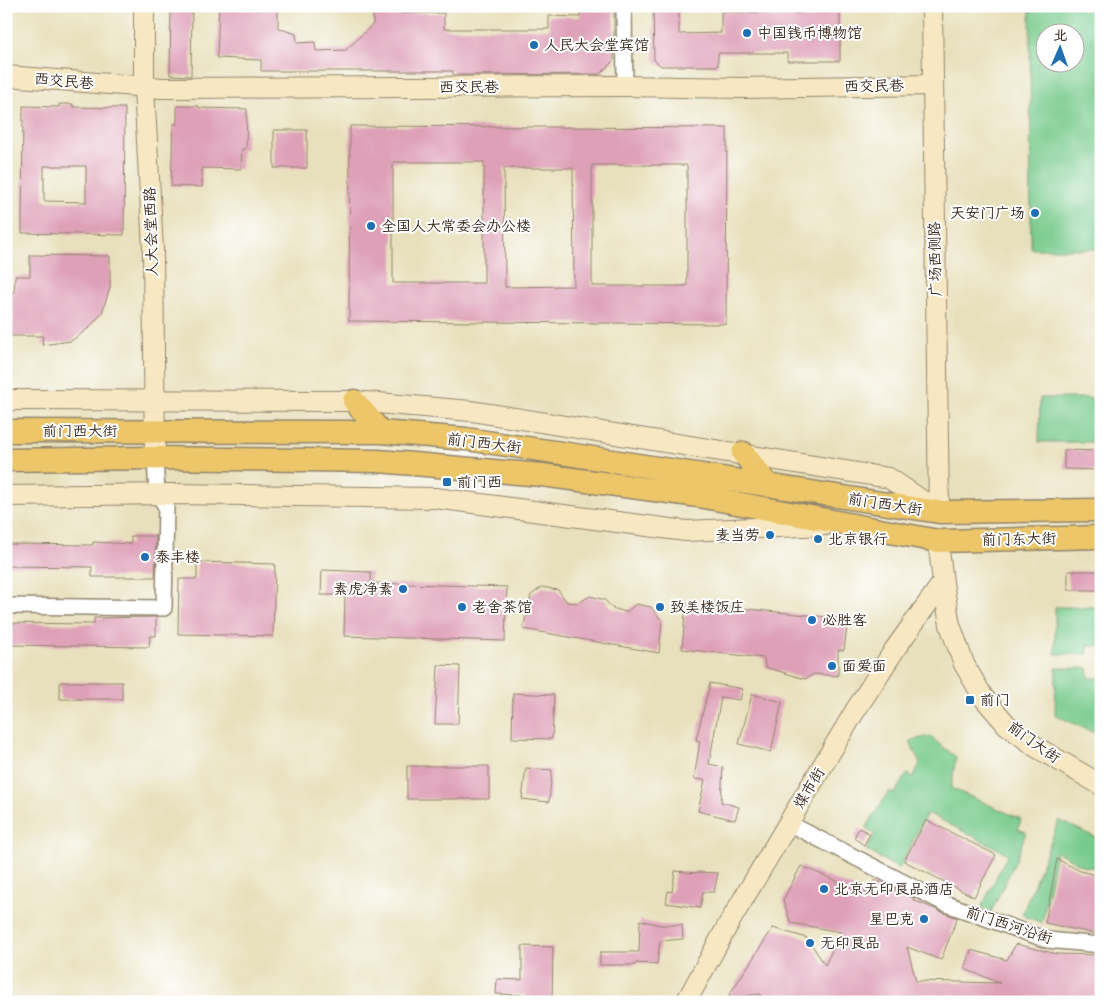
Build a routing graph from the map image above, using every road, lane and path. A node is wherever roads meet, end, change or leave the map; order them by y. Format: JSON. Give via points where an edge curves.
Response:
{"nodes":[{"id":1,"x":144,"y":6,"type":"edge"},
{"id":2,"x":624,"y":6,"type":"edge"},
{"id":3,"x":932,"y":6,"type":"edge"},
{"id":4,"x":6,"y":76,"type":"edge"},
{"id":5,"x":932,"y":85,"type":"junction"},
{"id":6,"x":625,"y":86,"type":"junction"},
{"id":7,"x":144,"y":88,"type":"junction"},
{"id":8,"x":154,"y":399,"type":"junction"},
{"id":9,"x":6,"y":400,"type":"edge"},
{"id":10,"x":354,"y":401,"type":"junction"},
{"id":11,"x":154,"y":430,"type":"junction"},
{"id":12,"x":6,"y":431,"type":"edge"},
{"id":13,"x":382,"y":432,"type":"junction"},
{"id":14,"x":743,"y":453,"type":"junction"},
{"id":15,"x":155,"y":458,"type":"junction"},
{"id":16,"x":6,"y":460,"type":"edge"},
{"id":17,"x":769,"y":486,"type":"junction"},
{"id":18,"x":157,"y":494,"type":"junction"},
{"id":19,"x":6,"y":496,"type":"edge"},
{"id":20,"x":1101,"y":510,"type":"edge"},
{"id":21,"x":939,"y":512,"type":"junction"},
{"id":22,"x":852,"y":524,"type":"junction"},
{"id":23,"x":1101,"y":537,"type":"edge"},
{"id":24,"x":938,"y":541,"type":"junction"},
{"id":25,"x":942,"y":582,"type":"junction"},
{"id":26,"x":6,"y":606,"type":"edge"},
{"id":27,"x":1097,"y":783,"type":"edge"},
{"id":28,"x":788,"y":823,"type":"junction"},
{"id":29,"x":1101,"y":945,"type":"edge"},
{"id":30,"x":686,"y":1002,"type":"edge"}],
"edges":[{"from":1,"to":7,"type":"street","name":"人大会堂西路"},
{"from":2,"to":6,"type":"street"},
{"from":3,"to":5,"type":"street","name":"广场西侧路"},
{"from":4,"to":7,"type":"street","name":"西交民巷"},
{"from":5,"to":6,"type":"street","name":"西交民巷"},
{"from":5,"to":21,"type":"street","name":"广场西侧路"},
{"from":6,"to":7,"type":"street","name":"西交民巷"},
{"from":7,"to":8,"type":"street","name":"人大会堂西路","via":[[153,248]]},
{"from":8,"to":9,"type":"street","name":"前门西大街"},
{"from":8,"to":10,"type":"street","name":"前门西大街"},
{"from":8,"to":11,"type":"street","name":"人大会堂西路"},
{"from":10,"to":13,"type":"main road"},
{"from":10,"to":14,"type":"street","name":"前门西大街","via":[[472,411]]},
{"from":11,"to":12,"type":"main road","name":"前门西大街"},
{"from":11,"to":13,"type":"main road","name":"前门西大街"},
{"from":11,"to":15,"type":"street","name":"人大会堂西路"},
{"from":13,"to":17,"type":"main road","name":"前门西大街","via":[[466,439]]},
{"from":14,"to":17,"type":"main road"},
{"from":14,"to":21,"type":"street","name":"前门西大街","via":[[890,478]]},
{"from":15,"to":16,"type":"main road","name":"前门西大街"},
{"from":15,"to":18,"type":"street"},
{"from":15,"to":22,"type":"main road","name":"前门西大街","via":[[378,461],[542,475],[699,496]]},
{"from":17,"to":21,"type":"main road","name":"前门西大街"},
{"from":18,"to":19,"type":"street","name":"前门西大街"},
{"from":18,"to":22,"type":"street","name":"前门西大街","via":[[435,498],[686,531]]},
{"from":18,"to":26,"type":"street","via":[[166,506],[164,608]]},
{"from":20,"to":21,"type":"main road","name":"前门东大街"},
{"from":21,"to":24,"type":"main road"},
{"from":22,"to":24,"type":"main road","name":"前门西大街"},
{"from":23,"to":24,"type":"main road","name":"前门东大街"},
{"from":24,"to":25,"type":"street","name":"前门大街"},
{"from":25,"to":27,"type":"street","name":"前门大街","via":[[950,625],[964,664],[983,697],[1007,725],[1036,747]]},
{"from":25,"to":28,"type":"street","name":"煤市街","via":[[890,656]]},
{"from":28,"to":29,"type":"street","name":"前门西河沿街","via":[[944,903],[1047,940]]},
{"from":28,"to":30,"type":"street","name":"煤市街"}]}
